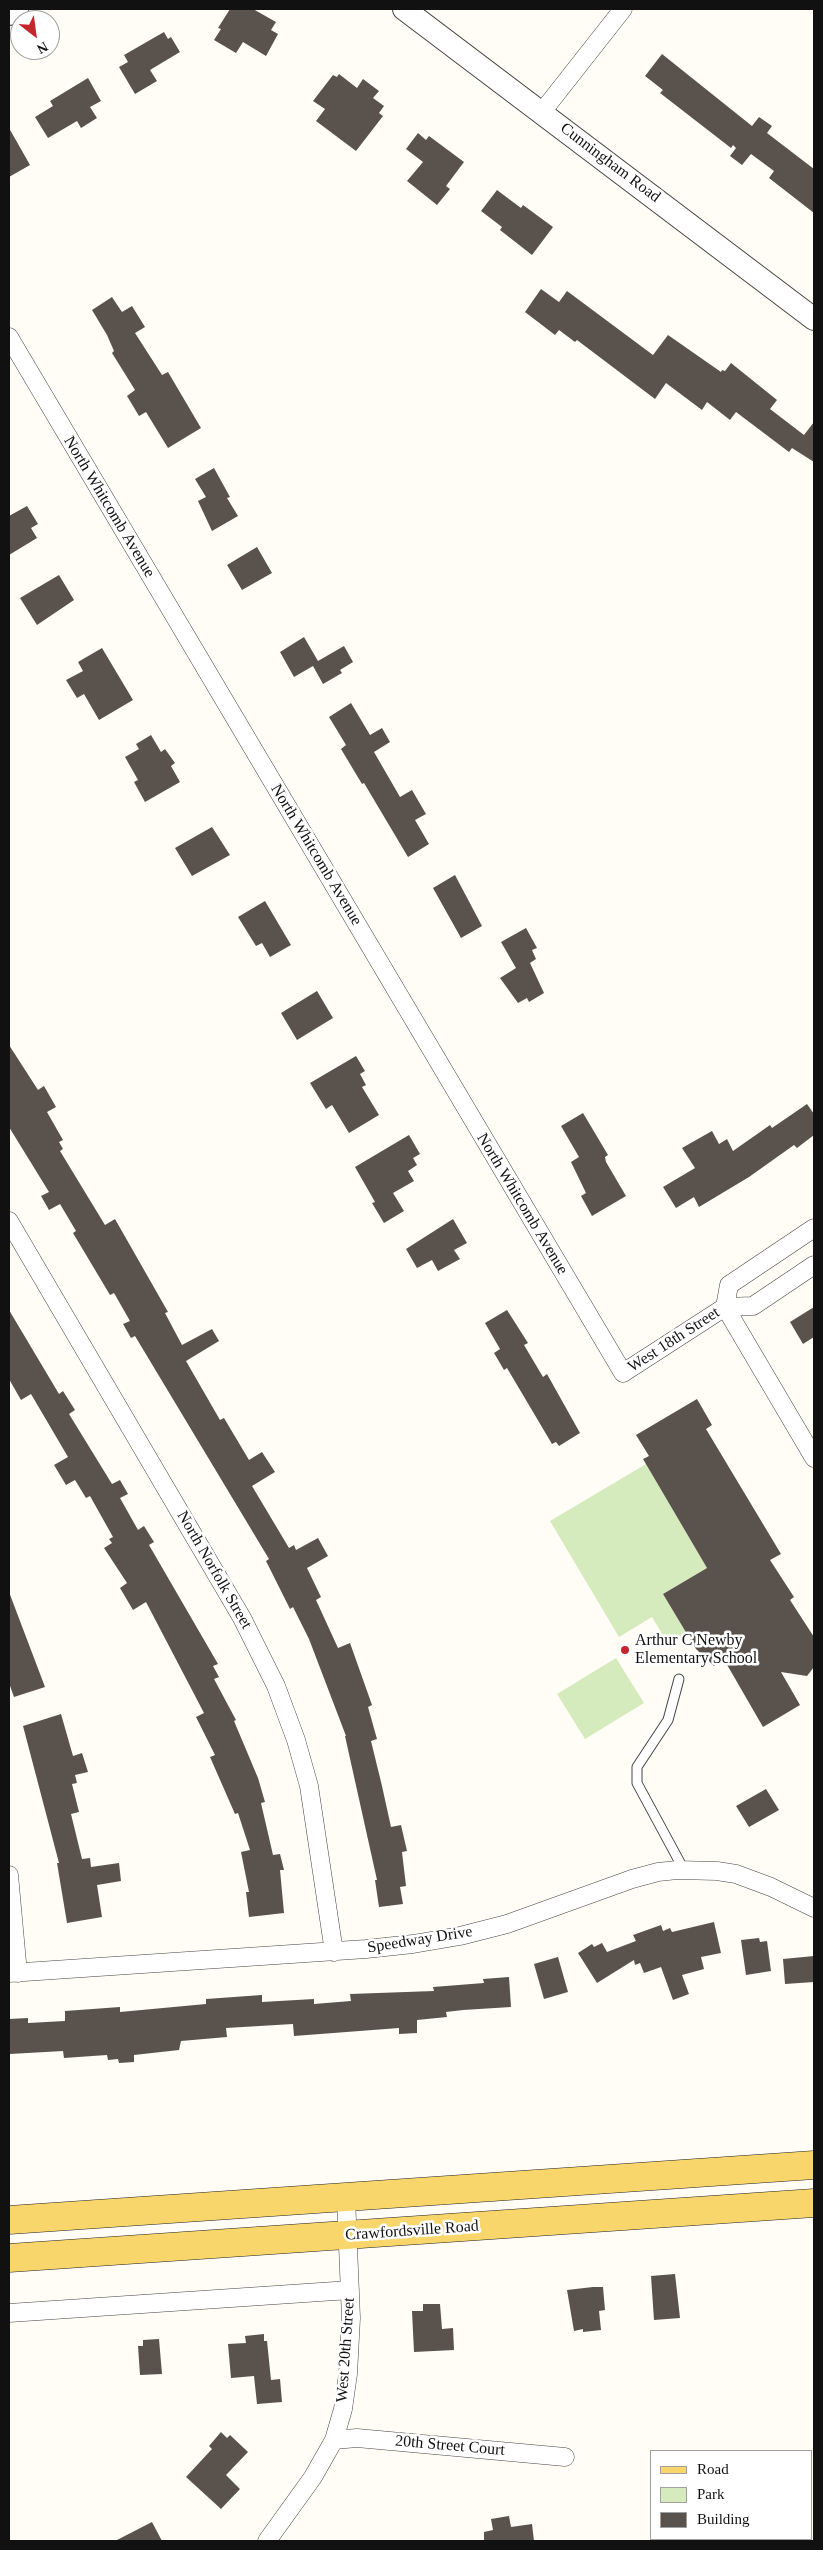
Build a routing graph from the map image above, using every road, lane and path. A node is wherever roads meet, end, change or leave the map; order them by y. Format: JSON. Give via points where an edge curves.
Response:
{"nodes":[{"id":1,"x":17,"y":9,"type":"edge"},
{"id":2,"x":404,"y":9,"type":"edge"},
{"id":3,"x":623,"y":9,"type":"edge"},
{"id":4,"x":9,"y":14,"type":"edge"},
{"id":5,"x":542,"y":112,"type":"junction"},
{"id":6,"x":814,"y":319,"type":"edge"},
{"id":7,"x":9,"y":337,"type":"edge"},
{"id":8,"x":9,"y":1222,"type":"edge"},
{"id":9,"x":814,"y":1228,"type":"edge"},
{"id":10,"x":814,"y":1265,"type":"edge"},
{"id":11,"x":725,"y":1307,"type":"junction"},
{"id":12,"x":623,"y":1373,"type":"joint"},
{"id":13,"x":814,"y":1458,"type":"edge"},
{"id":14,"x":679,"y":1679,"type":"dead end"},
{"id":15,"x":684,"y":1870,"type":"junction"},
{"id":16,"x":9,"y":1875,"type":"edge"},
{"id":17,"x":814,"y":1908,"type":"edge"},
{"id":18,"x":334,"y":1952,"type":"junction"},
{"id":19,"x":13,"y":1973,"type":"edge"},
{"id":20,"x":814,"y":2165,"type":"edge"},
{"id":21,"x":346,"y":2198,"type":"junction"},
{"id":22,"x":814,"y":2203,"type":"edge"},
{"id":23,"x":9,"y":2220,"type":"edge"},
{"id":24,"x":347,"y":2236,"type":"junction"},
{"id":25,"x":9,"y":2258,"type":"edge"},
{"id":26,"x":350,"y":2290,"type":"junction"},
{"id":27,"x":9,"y":2312,"type":"edge"},
{"id":28,"x":334,"y":2440,"type":"junction"},
{"id":29,"x":565,"y":2457,"type":"dead end"},
{"id":30,"x":266,"y":2541,"type":"edge"}],
"edges":[{"from":1,"to":4,"type":"street"},
{"from":2,"to":5,"type":"street","name":"Cunningham Road"},
{"from":3,"to":5,"type":"street"},
{"from":5,"to":6,"type":"street","name":"Cunningham Road"},
{"from":7,"to":12,"type":"street","name":"North Whitcomb Avenue"},
{"from":8,"to":18,"type":"street","name":"North Norfolk Street","via":[[269,1669],[296,1740],[309,1786]]},
{"from":9,"to":11,"type":"street","name":"West 18th Street","via":[[729,1285]]},
{"from":10,"to":11,"type":"street","name":"West 18th Street","via":[[753,1306]]},
{"from":11,"to":12,"type":"street","name":"West 18th Street"},
{"from":11,"to":13,"type":"street"},
{"from":14,"to":15,"type":"lane","via":[[668,1720],[637,1767],[637,1784]]},
{"from":15,"to":17,"type":"street","name":"Speedway Drive","via":[[717,1871],[745,1877]]},
{"from":15,"to":18,"type":"street","name":"Speedway Drive","via":[[632,1879],[534,1915],[460,1936]]},
{"from":16,"to":19,"type":"street"},
{"from":18,"to":19,"type":"street","name":"Speedway Drive"},
{"from":20,"to":21,"type":"main road"},
{"from":21,"to":23,"type":"main road"},
{"from":21,"to":24,"type":"street","name":"West 20th Street"},
{"from":22,"to":24,"type":"main road","name":"Crawfordsville Road"},
{"from":24,"to":25,"type":"main road","name":"Crawfordsville Road"},
{"from":24,"to":26,"type":"street","name":"West 20th Street"},
{"from":26,"to":27,"type":"street"},
{"from":26,"to":28,"type":"street","name":"West 20th Street","via":[[347,2389]]},
{"from":28,"to":29,"type":"street","name":"20th Street Court","via":[[357,2438]]},
{"from":28,"to":30,"type":"street","name":"West 20th Street","via":[[313,2477]]}]}
